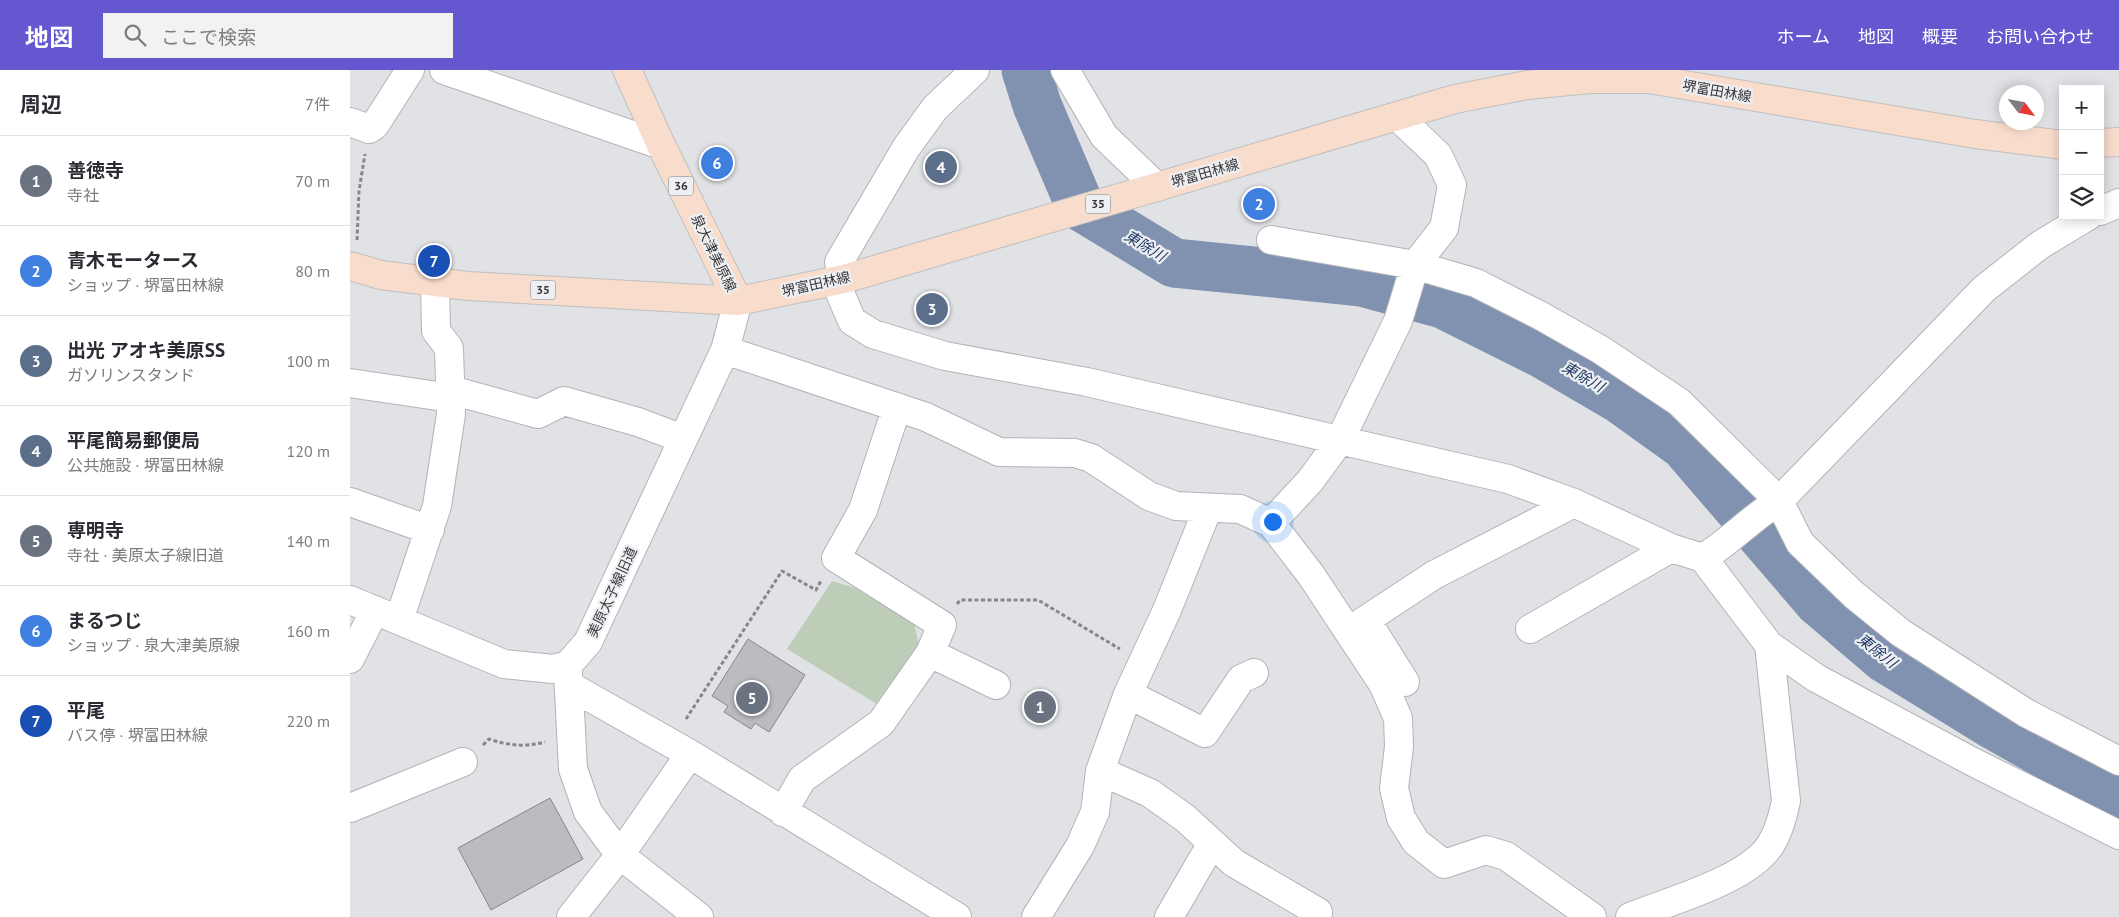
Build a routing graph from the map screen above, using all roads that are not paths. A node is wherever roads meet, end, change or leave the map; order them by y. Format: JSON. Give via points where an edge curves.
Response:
{"nodes":[{"id":1,"x":410,"y":70,"type":"edge"},
{"id":2,"x":444,"y":70,"type":"edge"},
{"id":3,"x":626,"y":70,"type":"edge"},
{"id":4,"x":1065,"y":70,"type":"edge"},
{"id":5,"x":972,"y":72,"type":"edge"},
{"id":6,"x":1631,"y":74,"type":"edge"},
{"id":7,"x":1398,"y":117,"type":"junction"},
{"id":8,"x":359,"y":124,"type":"edge"},
{"id":9,"x":2119,"y":142,"type":"edge"},
{"id":10,"x":2104,"y":143,"type":"edge"},
{"id":11,"x":2059,"y":144,"type":"edge"},
{"id":12,"x":660,"y":145,"type":"junction"},
{"id":13,"x":1150,"y":189,"type":"junction"},
{"id":14,"x":2119,"y":203,"type":"edge"},
{"id":15,"x":2104,"y":209,"type":"edge"},
{"id":16,"x":2081,"y":220,"type":"edge"},
{"id":17,"x":1271,"y":240,"type":"dead end"},
{"id":18,"x":1414,"y":266,"type":"junction"},
{"id":19,"x":353,"y":267,"type":"edge"},
{"id":20,"x":839,"y":280,"type":"junction"},
{"id":21,"x":435,"y":282,"type":"junction"},
{"id":22,"x":738,"y":300,"type":"junction"},
{"id":23,"x":725,"y":350,"type":"junction"},
{"id":24,"x":350,"y":383,"type":"edge"},
{"id":25,"x":451,"y":394,"type":"junction"},
{"id":26,"x":897,"y":407,"type":"junction"},
{"id":27,"x":683,"y":439,"type":"junction"},
{"id":28,"x":1340,"y":440,"type":"junction"},
{"id":29,"x":350,"y":502,"type":"edge"},
{"id":30,"x":1574,"y":503,"type":"junction"},
{"id":31,"x":1770,"y":506,"type":"junction"},
{"id":32,"x":1208,"y":508,"type":"junction"},
{"id":33,"x":434,"y":518,"type":"junction"},
{"id":34,"x":1271,"y":523,"type":"junction"},
{"id":35,"x":1671,"y":548,"type":"junction"},
{"id":36,"x":1710,"y":554,"type":"junction"},
{"id":37,"x":350,"y":600,"type":"edge"},
{"id":38,"x":387,"y":615,"type":"junction"},
{"id":39,"x":1358,"y":626,"type":"junction"},
{"id":40,"x":1530,"y":629,"type":"dead end"},
{"id":41,"x":1769,"y":644,"type":"junction"},
{"id":42,"x":930,"y":653,"type":"junction"},
{"id":43,"x":350,"y":659,"type":"edge"},
{"id":44,"x":1254,"y":673,"type":"dead end"},
{"id":45,"x":569,"y":676,"type":"junction"},
{"id":46,"x":1405,"y":682,"type":"dead end"},
{"id":47,"x":996,"y":685,"type":"dead end"},
{"id":48,"x":1128,"y":694,"type":"junction"},
{"id":49,"x":680,"y":749,"type":"junction"},
{"id":50,"x":2119,"y":761,"type":"edge"},
{"id":51,"x":463,"y":762,"type":"road end"},
{"id":52,"x":1100,"y":771,"type":"junction"},
{"id":53,"x":350,"y":808,"type":"edge"},
{"id":54,"x":783,"y":812,"type":"junction"},
{"id":55,"x":2119,"y":835,"type":"edge"},
{"id":56,"x":1212,"y":843,"type":"junction"},
{"id":57,"x":620,"y":855,"type":"junction"},
{"id":58,"x":1318,"y":912,"type":"dead end"},
{"id":59,"x":571,"y":915,"type":"edge"},
{"id":60,"x":699,"y":917,"type":"edge"},
{"id":61,"x":957,"y":917,"type":"edge"},
{"id":62,"x":1036,"y":917,"type":"edge"},
{"id":63,"x":1169,"y":917,"type":"edge"},
{"id":64,"x":1592,"y":917,"type":"edge"},
{"id":65,"x":1630,"y":917,"type":"edge"}],
"edges":[{"from":1,"to":8,"type":"street"},
{"from":2,"to":12,"type":"street"},
{"from":3,"to":12,"type":"main road","name":"泉大津美原線","number":"36"},
{"from":4,"to":13,"type":"street","via":[[1104,136]]},
{"from":5,"to":20,"type":"street","via":[[935,108],[906,148],[839,262]]},
{"from":6,"to":7,"type":"main road","name":"堺富田林線","number":"35","via":[[1527,85],[1455,99]]},
{"from":6,"to":11,"type":"main road","name":"堺富田林線","number":"35","via":[[1975,134]]},
{"from":7,"to":13,"type":"main road","name":"堺富田林線","number":"35"},
{"from":7,"to":18,"type":"street","via":[[1438,155],[1452,186],[1444,228]]},
{"from":9,"to":10,"type":"main road"},
{"from":12,"to":22,"type":"main road","name":"泉大津美原線","number":"36"},
{"from":13,"to":20,"type":"main road","name":"堺富田林線","number":"35"},
{"from":14,"to":15,"type":"street"},
{"from":16,"to":31,"type":"street","via":[[2040,245],[1984,289]]},
{"from":17,"to":18,"type":"street"},
{"from":18,"to":28,"type":"street","via":[[1398,321]]},
{"from":18,"to":31,"type":"street","via":[[1476,283],[1601,350],[1679,402]]},
{"from":19,"to":21,"type":"main road","name":"堺富田林線","number":"35"},
{"from":20,"to":22,"type":"main road","name":"堺富田林線","number":"35"},
{"from":20,"to":28,"type":"street","via":[[852,320],[873,334],[945,356],[1087,382]]},
{"from":21,"to":22,"type":"main road","name":"堺富田林線","number":"35"},
{"from":21,"to":25,"type":"street","via":[[436,331],[449,348]]},
{"from":22,"to":23,"type":"street","name":"美原太子線旧道"},
{"from":23,"to":26,"type":"street"},
{"from":23,"to":27,"type":"street","name":"美原太子線旧道"},
{"from":24,"to":25,"type":"street"},
{"from":25,"to":27,"type":"street","via":[[538,414],[564,401],[638,422]]},
{"from":25,"to":33,"type":"street","via":[[452,414]]},
{"from":26,"to":32,"type":"street","via":[[926,417],[999,452],[1075,453],[1091,458],[1149,496],[1176,506]]},
{"from":26,"to":42,"type":"street","via":[[863,510],[836,558],[942,625]]},
{"from":27,"to":45,"type":"street","name":"美原太子線旧道"},
{"from":28,"to":30,"type":"street","via":[[1508,479]]},
{"from":28,"to":34,"type":"street","via":[[1310,481]]},
{"from":29,"to":33,"type":"street"},
{"from":30,"to":35,"type":"street"},
{"from":30,"to":39,"type":"street","via":[[1434,575]]},
{"from":31,"to":36,"type":"street"},
{"from":31,"to":50,"type":"street","via":[[1800,543],[1854,595],[1900,633],[2026,713]]},
{"from":32,"to":34,"type":"street","via":[[1240,509]]},
{"from":32,"to":48,"type":"street","via":[[1167,610]]},
{"from":33,"to":38,"type":"street"},
{"from":34,"to":39,"type":"street","via":[[1311,575]]},
{"from":35,"to":36,"type":"street"},
{"from":35,"to":40,"type":"street"},
{"from":36,"to":41,"type":"street"},
{"from":37,"to":38,"type":"street"},
{"from":38,"to":43,"type":"street"},
{"from":38,"to":45,"type":"street","via":[[504,664],[553,669]]},
{"from":39,"to":46,"type":"street"},
{"from":39,"to":64,"type":"street","via":[[1398,718],[1399,747],[1394,788],[1401,818],[1416,842],[1444,864],[1486,850],[1506,856]]},
{"from":41,"to":55,"type":"street","via":[[1816,678],[1970,761]]},
{"from":41,"to":65,"type":"street","via":[[1786,801],[1781,824],[1771,845],[1740,873]]},
{"from":42,"to":47,"type":"street"},
{"from":42,"to":54,"type":"street","via":[[882,723],[802,779]]},
{"from":44,"to":48,"type":"street","via":[[1241,679],[1205,733]]},
{"from":45,"to":49,"type":"street"},
{"from":45,"to":57,"type":"street","via":[[573,769],[588,812]]},
{"from":48,"to":52,"type":"street"},
{"from":49,"to":54,"type":"street"},
{"from":49,"to":57,"type":"street"},
{"from":51,"to":53,"type":"street"},
{"from":52,"to":56,"type":"street","via":[[1150,793],[1185,818]]},
{"from":52,"to":62,"type":"street","via":[[1095,812],[1080,846]]},
{"from":54,"to":61,"type":"street"},
{"from":56,"to":58,"type":"street","via":[[1234,863]]},
{"from":56,"to":63,"type":"street"},
{"from":57,"to":59,"type":"street"},
{"from":57,"to":60,"type":"street"}]}
